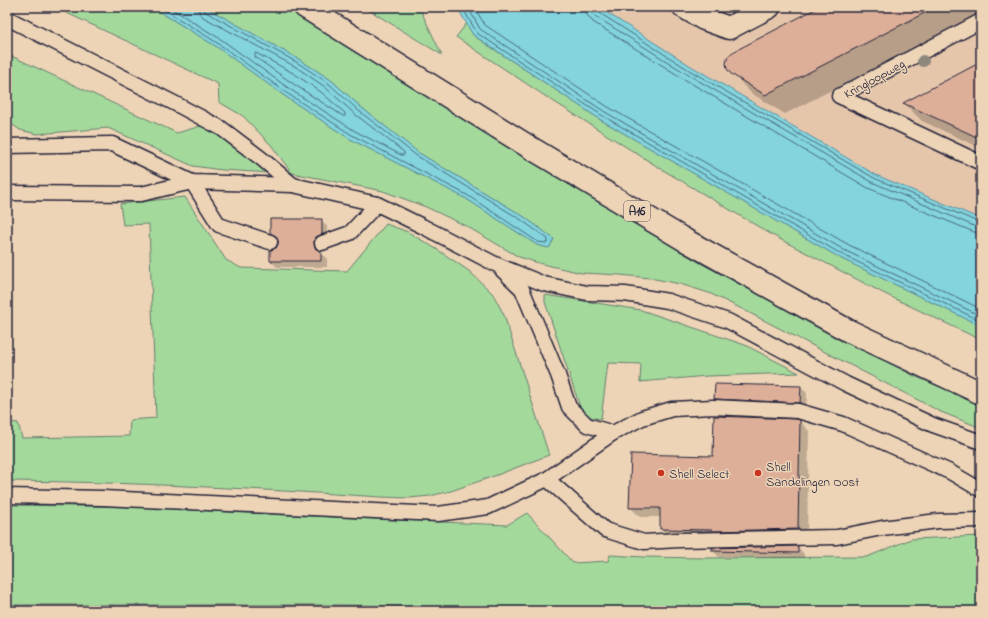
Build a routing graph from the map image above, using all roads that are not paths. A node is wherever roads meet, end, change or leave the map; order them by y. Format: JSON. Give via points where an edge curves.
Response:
{"nodes":[{"id":1,"x":305,"y":7,"type":"edge"},
{"id":2,"x":684,"y":7,"type":"edge"},
{"id":3,"x":769,"y":7,"type":"edge"},
{"id":4,"x":7,"y":18,"type":"edge"},
{"id":5,"x":981,"y":21,"type":"edge"},
{"id":6,"x":7,"y":146,"type":"edge"},
{"id":7,"x":981,"y":163,"type":"edge"},
{"id":8,"x":192,"y":182,"type":"junction"},
{"id":9,"x":293,"y":185,"type":"junction"},
{"id":10,"x":7,"y":193,"type":"edge"},
{"id":11,"x":377,"y":204,"type":"junction"},
{"id":12,"x":270,"y":242,"type":"dead end"},
{"id":13,"x":322,"y":244,"type":"dead end"},
{"id":14,"x":495,"y":264,"type":"junction"},
{"id":15,"x":981,"y":393,"type":"edge"},
{"id":16,"x":613,"y":433,"type":"junction"},
{"id":17,"x":981,"y":442,"type":"edge"},
{"id":18,"x":547,"y":479,"type":"junction"},
{"id":19,"x":981,"y":490,"type":"edge"},
{"id":20,"x":7,"y":496,"type":"edge"},
{"id":21,"x":981,"y":520,"type":"edge"}],
"edges":[{"from":1,"to":15,"type":"main road","number":"A16","via":[[531,148],[685,240],[847,330]]},
{"from":2,"to":3,"type":"main road","via":[[704,19],[729,28]]},
{"from":4,"to":9,"type":"lane","via":[[221,128]]},
{"from":5,"to":7,"type":"lane","name":"Kringloopweg","via":[[839,96]]},
{"from":6,"to":8,"type":"lane","via":[[112,144]]},
{"from":8,"to":9,"type":"lane"},
{"from":8,"to":10,"type":"lane","via":[[141,194]]},
{"from":8,"to":12,"type":"lane","via":[[219,225]]},
{"from":9,"to":11,"type":"lane"},
{"from":11,"to":13,"type":"lane","via":[[350,233]]},
{"from":11,"to":14,"type":"lane"},
{"from":14,"to":16,"type":"lane","via":[[522,289],[569,407],[587,425]]},
{"from":14,"to":17,"type":"lane","via":[[544,284],[587,293],[625,294],[668,300],[728,321],[846,384],[933,424]]},
{"from":16,"to":18,"type":"lane"},
{"from":16,"to":19,"type":"lane","via":[[642,418],[672,410],[713,408],[798,411],[849,426],[950,472]]},
{"from":18,"to":20,"type":"lane","via":[[488,507],[438,514],[103,498]]},
{"from":18,"to":21,"type":"lane","via":[[605,530],[644,542],[837,537],[938,521]]}]}
